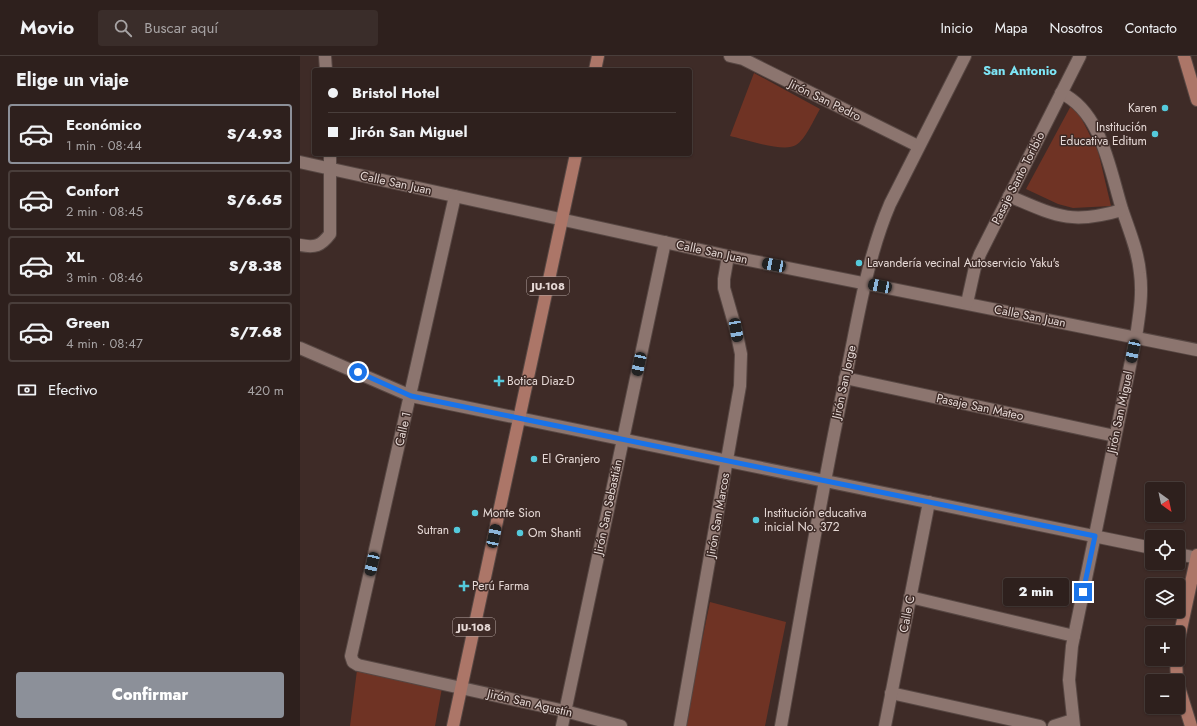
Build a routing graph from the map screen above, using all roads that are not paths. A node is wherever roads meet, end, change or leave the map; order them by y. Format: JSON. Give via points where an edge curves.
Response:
{"nodes":[{"id":1,"x":325,"y":56,"type":"edge"},
{"id":2,"x":598,"y":56,"type":"edge"},
{"id":3,"x":730,"y":56,"type":"edge"},
{"id":4,"x":965,"y":56,"type":"edge"},
{"id":5,"x":1080,"y":56,"type":"edge"},
{"id":6,"x":1184,"y":56,"type":"edge"},
{"id":7,"x":326,"y":68,"type":"edge"},
{"id":8,"x":595,"y":68,"type":"edge"},
{"id":9,"x":1061,"y":93,"type":"junction"},
{"id":10,"x":1197,"y":100,"type":"edge"},
{"id":11,"x":918,"y":146,"type":"junction"},
{"id":12,"x":330,"y":156,"type":"edge"},
{"id":13,"x":576,"y":156,"type":"edge"},
{"id":14,"x":300,"y":162,"type":"edge"},
{"id":15,"x":330,"y":169,"type":"junction"},
{"id":16,"x":455,"y":196,"type":"junction"},
{"id":17,"x":1009,"y":196,"type":"junction"},
{"id":18,"x":1122,"y":210,"type":"junction"},
{"id":19,"x":562,"y":219,"type":"junction"},
{"id":20,"x":665,"y":242,"type":"junction"},
{"id":21,"x":300,"y":245,"type":"edge"},
{"id":22,"x":728,"y":256,"type":"junction"},
{"id":23,"x":865,"y":283,"type":"junction"},
{"id":24,"x":966,"y":303,"type":"junction"},
{"id":25,"x":1136,"y":337,"type":"junction"},
{"id":26,"x":300,"y":348,"type":"edge"},
{"id":27,"x":1197,"y":350,"type":"edge"},
{"id":28,"x":845,"y":378,"type":"junction"},
{"id":29,"x":411,"y":396,"type":"junction"},
{"id":30,"x":519,"y":418,"type":"junction"},
{"id":31,"x":1115,"y":436,"type":"junction"},
{"id":32,"x":623,"y":440,"type":"junction"},
{"id":33,"x":728,"y":461,"type":"junction"},
{"id":34,"x":823,"y":481,"type":"junction"},
{"id":35,"x":929,"y":502,"type":"junction"},
{"id":36,"x":1095,"y":536,"type":"junction"},
{"id":37,"x":1145,"y":547,"type":"edge"},
{"id":38,"x":1185,"y":555,"type":"edge"},
{"id":39,"x":1197,"y":557,"type":"edge"},
{"id":40,"x":910,"y":597,"type":"junction"},
{"id":41,"x":1182,"y":626,"type":"edge"},
{"id":42,"x":1074,"y":636,"type":"junction"},
{"id":43,"x":353,"y":662,"type":"joint"},
{"id":44,"x":461,"y":687,"type":"junction"},
{"id":45,"x":891,"y":693,"type":"junction"},
{"id":46,"x":1185,"y":707,"type":"edge"},
{"id":47,"x":564,"y":711,"type":"junction"},
{"id":48,"x":1073,"y":723,"type":"edge"},
{"id":49,"x":453,"y":726,"type":"edge"},
{"id":50,"x":562,"y":726,"type":"edge"},
{"id":51,"x":621,"y":726,"type":"edge"},
{"id":52,"x":680,"y":726,"type":"edge"},
{"id":53,"x":782,"y":726,"type":"edge"},
{"id":54,"x":884,"y":726,"type":"edge"},
{"id":55,"x":1040,"y":726,"type":"edge"},
{"id":56,"x":1054,"y":726,"type":"edge"},
{"id":57,"x":1191,"y":726,"type":"edge"}],
"edges":[{"from":1,"to":7,"type":"street"},
{"from":2,"to":8,"type":"main road"},
{"from":3,"to":11,"type":"street","name":"Jirón San Pedro","via":[[743,59]]},
{"from":4,"to":11,"type":"street","name":"Jirón San Jorge"},
{"from":5,"to":9,"type":"street","name":"Pasaje Santo Toribio"},
{"from":6,"to":10,"type":"main road"},
{"from":9,"to":17,"type":"street","name":"Pasaje Santo Toribio"},
{"from":9,"to":18,"type":"street","name":"Jirón San Miguel","via":[[1076,102],[1094,127]]},
{"from":11,"to":23,"type":"street","name":"Jirón San Jorge","via":[[884,218]]},
{"from":12,"to":15,"type":"street"},
{"from":13,"to":19,"type":"main road","number":"JU-108"},
{"from":14,"to":15,"type":"street","name":"Calle San Juan"},
{"from":15,"to":16,"type":"street","name":"Calle San Juan"},
{"from":15,"to":21,"type":"street","via":[[330,234],[322,244],[311,247]]},
{"from":16,"to":19,"type":"street","name":"Calle San Juan"},
{"from":16,"to":29,"type":"street","name":"Calle 1"},
{"from":17,"to":18,"type":"street","via":[[1061,216],[1089,218]]},
{"from":17,"to":24,"type":"street","name":"Pasaje Santo Toribio","via":[[980,254]]},
{"from":18,"to":25,"type":"street","name":"Jirón San Miguel","via":[[1134,244],[1140,273],[1141,300]]},
{"from":19,"to":20,"type":"street","name":"Calle San Juan"},
{"from":19,"to":30,"type":"main road","number":"JU-108"},
{"from":20,"to":22,"type":"street","name":"Calle San Juan"},
{"from":20,"to":32,"type":"street","name":"Jirón San Sebastián"},
{"from":22,"to":23,"type":"street","name":"Calle San Juan"},
{"from":22,"to":33,"type":"street","name":"Jirón San Marcos","via":[[724,288],[741,354],[741,376]]},
{"from":23,"to":24,"type":"street","name":"Calle San Juan"},
{"from":23,"to":28,"type":"street","name":"Jirón San Jorge"},
{"from":24,"to":25,"type":"street","name":"Calle San Juan"},
{"from":25,"to":27,"type":"street","name":"Calle San Juan"},
{"from":25,"to":31,"type":"street","name":"Jirón San Miguel"},
{"from":26,"to":29,"type":"street"},
{"from":28,"to":31,"type":"street","name":"Pasaje San Mateo"},
{"from":28,"to":34,"type":"street","name":"Jirón San Jorge"},
{"from":29,"to":30,"type":"street"},
{"from":29,"to":43,"type":"street","name":"Calle 1","via":[[351,656]]},
{"from":30,"to":32,"type":"street"},
{"from":30,"to":44,"type":"main road","number":"JU-108"},
{"from":31,"to":36,"type":"street","name":"Jirón San Miguel"},
{"from":32,"to":33,"type":"street"},
{"from":32,"to":47,"type":"street","name":"Jirón San Sebastián"},
{"from":33,"to":34,"type":"street"},
{"from":33,"to":52,"type":"street","name":"Jirón San Marcos"},
{"from":34,"to":35,"type":"street"},
{"from":34,"to":53,"type":"street","name":"Jirón San Jorge"},
{"from":35,"to":36,"type":"street"},
{"from":35,"to":40,"type":"street","name":"Calle C"},
{"from":36,"to":37,"type":"street"},
{"from":36,"to":42,"type":"street","name":"Jirón San Miguel"},
{"from":38,"to":39,"type":"street"},
{"from":39,"to":41,"type":"main road"},
{"from":40,"to":42,"type":"street"},
{"from":40,"to":45,"type":"street","name":"Calle C"},
{"from":42,"to":48,"type":"street","name":"Jirón San Miguel","via":[[1069,680]]},
{"from":43,"to":44,"type":"street","name":"Jirón San Agustín"},
{"from":44,"to":47,"type":"street","name":"Jirón San Agustín"},
{"from":44,"to":49,"type":"main road","number":"JU-108"},
{"from":45,"to":54,"type":"street","name":"Calle C"},
{"from":45,"to":55,"type":"street"},
{"from":46,"to":57,"type":"main road"},
{"from":47,"to":50,"type":"street","name":"Jirón San Sebastián"},
{"from":47,"to":51,"type":"street","name":"Jirón San Agustín"},
{"from":48,"to":56,"type":"street"}]}
